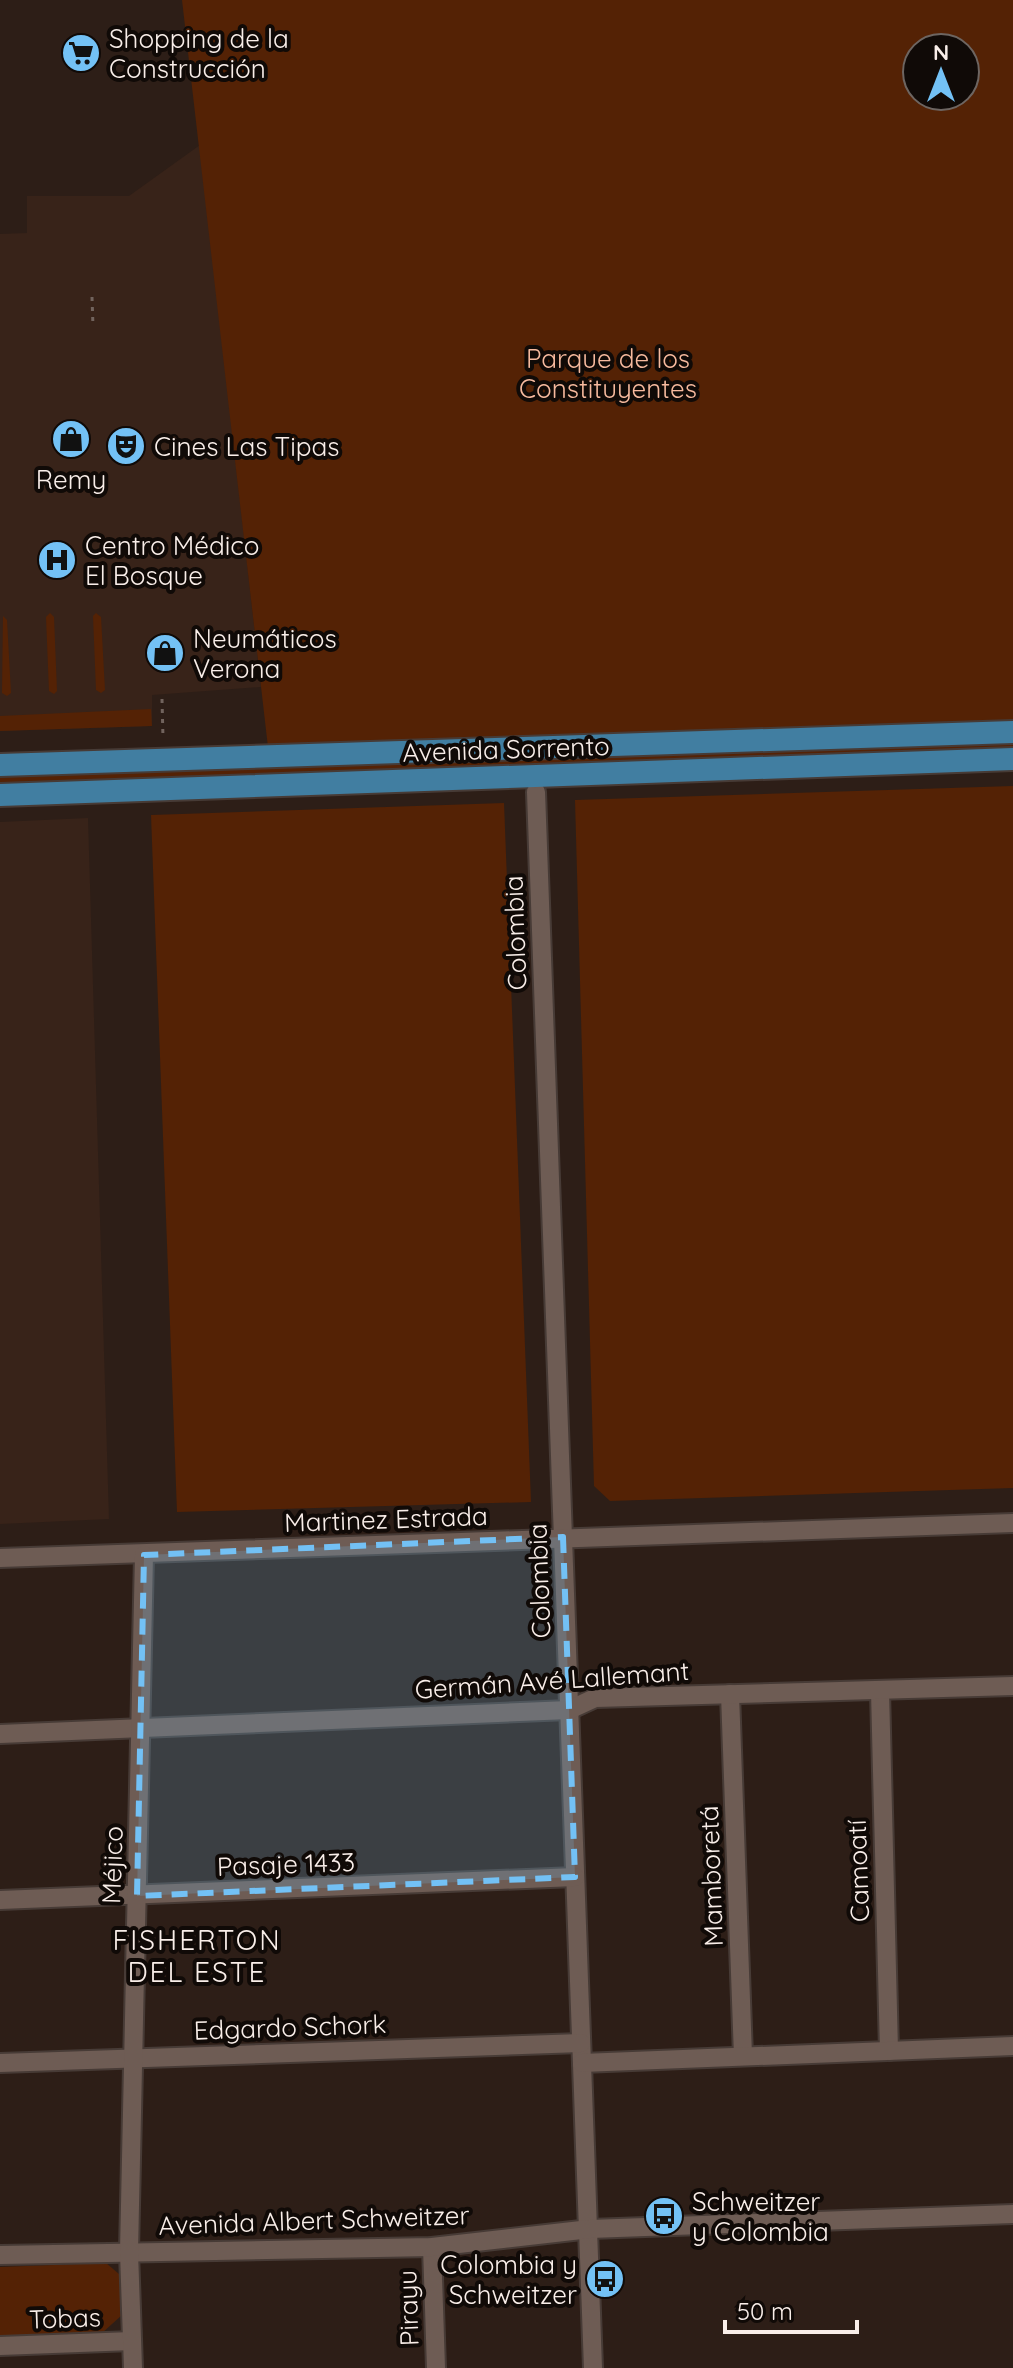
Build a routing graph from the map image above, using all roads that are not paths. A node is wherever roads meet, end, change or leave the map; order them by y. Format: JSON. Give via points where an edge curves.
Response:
{"nodes":[{"id":1,"x":1013,"y":732,"type":"edge"},
{"id":2,"x":1013,"y":759,"type":"edge"},
{"id":3,"x":0,"y":765,"type":"edge"},
{"id":4,"x":536,"y":792,"type":"dead end"},
{"id":5,"x":0,"y":795,"type":"edge"},
{"id":6,"x":1013,"y":1523,"type":"edge"},
{"id":7,"x":563,"y":1537,"type":"junction"},
{"id":8,"x":144,"y":1555,"type":"junction"},
{"id":9,"x":0,"y":1558,"type":"edge"},
{"id":10,"x":1013,"y":1686,"type":"edge"},
{"id":11,"x":880,"y":1691,"type":"junction"},
{"id":12,"x":730,"y":1694,"type":"junction"},
{"id":13,"x":569,"y":1710,"type":"junction"},
{"id":14,"x":141,"y":1729,"type":"junction"},
{"id":15,"x":0,"y":1734,"type":"edge"},
{"id":16,"x":575,"y":1877,"type":"junction"},
{"id":17,"x":137,"y":1896,"type":"junction"},
{"id":18,"x":0,"y":1900,"type":"edge"},
{"id":19,"x":581,"y":2043,"type":"junction"},
{"id":20,"x":1013,"y":2046,"type":"edge"},
{"id":21,"x":889,"y":2051,"type":"junction"},
{"id":22,"x":743,"y":2056,"type":"junction"},
{"id":23,"x":133,"y":2058,"type":"junction"},
{"id":24,"x":0,"y":2063,"type":"edge"},
{"id":25,"x":582,"y":2063,"type":"junction"},
{"id":26,"x":1013,"y":2214,"type":"edge"},
{"id":27,"x":590,"y":2229,"type":"junction"},
{"id":28,"x":432,"y":2247,"type":"junction"},
{"id":29,"x":129,"y":2252,"type":"junction"},
{"id":30,"x":0,"y":2255,"type":"edge"},
{"id":31,"x":132,"y":2341,"type":"junction"},
{"id":32,"x":0,"y":2346,"type":"edge"},
{"id":33,"x":133,"y":2368,"type":"edge"},
{"id":34,"x":436,"y":2368,"type":"edge"},
{"id":35,"x":593,"y":2368,"type":"edge"}],
"edges":[{"from":1,"to":3,"type":"main road","name":"Avenida Sorrento"},
{"from":2,"to":5,"type":"main road","name":"Avenida Sorrento"},
{"from":4,"to":7,"type":"street","name":"Colombia"},
{"from":6,"to":7,"type":"street","name":"Martinez Estrada"},
{"from":7,"to":8,"type":"street","name":"Martinez Estrada"},
{"from":7,"to":13,"type":"street","name":"Colombia"},
{"from":8,"to":9,"type":"street","name":"Martinez Estrada"},
{"from":8,"to":14,"type":"street","name":"Méjico"},
{"from":10,"to":11,"type":"street","name":"Germán Avé Lallemant"},
{"from":11,"to":12,"type":"street","name":"Germán Avé Lallemant"},
{"from":11,"to":21,"type":"street","name":"Camoatí"},
{"from":12,"to":13,"type":"street","name":"Germán Avé Lallemant","via":[[595,1698]]},
{"from":12,"to":22,"type":"street","name":"Mamboretá"},
{"from":13,"to":14,"type":"street","name":"Germán Avé Lallemant"},
{"from":13,"to":16,"type":"street","name":"Colombia"},
{"from":14,"to":15,"type":"street","name":"Germán Avé Lallemant"},
{"from":14,"to":17,"type":"street","name":"Méjico"},
{"from":16,"to":17,"type":"street","name":"Pasaje 1433"},
{"from":16,"to":19,"type":"street","name":"Colombia"},
{"from":17,"to":18,"type":"street","name":"Pasaje 1433"},
{"from":17,"to":23,"type":"street","name":"Méjico"},
{"from":19,"to":23,"type":"street","name":"Edgardo Schork"},
{"from":19,"to":25,"type":"street","name":"Colombia"},
{"from":20,"to":21,"type":"street"},
{"from":21,"to":22,"type":"street"},
{"from":22,"to":25,"type":"street"},
{"from":23,"to":24,"type":"street","name":"Edgardo Schork"},
{"from":23,"to":29,"type":"street","name":"Méjico"},
{"from":25,"to":27,"type":"street","name":"Colombia"},
{"from":26,"to":27,"type":"street","name":"Avenida Albert Schweitzer"},
{"from":27,"to":28,"type":"street","name":"Avenida Albert Schweitzer"},
{"from":27,"to":35,"type":"street","name":"Colombia"},
{"from":28,"to":29,"type":"street","name":"Avenida Albert Schweitzer"},
{"from":28,"to":34,"type":"street","name":"Pirayu"},
{"from":29,"to":30,"type":"street","name":"Avenida Albert Schweitzer"},
{"from":29,"to":31,"type":"street","name":"Méjico"},
{"from":31,"to":32,"type":"street","name":"Tobas"},
{"from":31,"to":33,"type":"street","name":"Méjico"}]}
